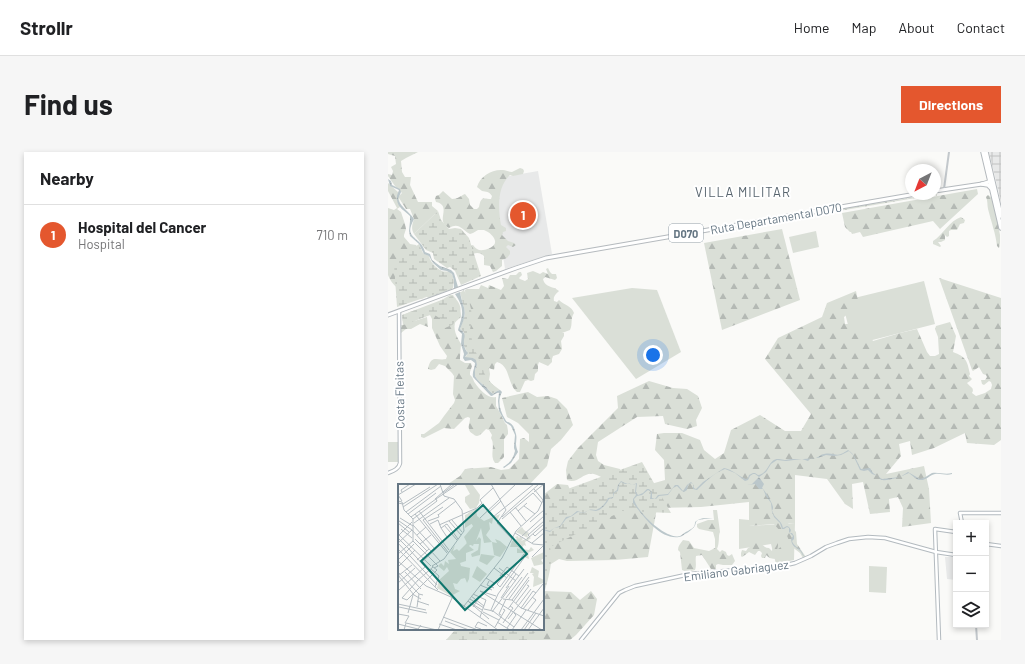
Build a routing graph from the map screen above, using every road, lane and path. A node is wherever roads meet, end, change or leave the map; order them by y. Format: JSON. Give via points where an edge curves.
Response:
{"nodes":[{"id":1,"x":949,"y":152,"type":"edge"},
{"id":2,"x":984,"y":152,"type":"edge"},
{"id":3,"x":988,"y":163,"type":"junction"},
{"id":4,"x":987,"y":171,"type":"junction"},
{"id":5,"x":990,"y":182,"type":"junction"},
{"id":6,"x":982,"y":183,"type":"junction"},
{"id":7,"x":945,"y":189,"type":"junction"},
{"id":8,"x":941,"y":190,"type":"edge"},
{"id":9,"x":992,"y":191,"type":"junction"},
{"id":10,"x":905,"y":196,"type":"edge"},
{"id":11,"x":998,"y":206,"type":"junction"},
{"id":12,"x":1001,"y":216,"type":"edge"},
{"id":13,"x":1001,"y":228,"type":"edge"},
{"id":14,"x":399,"y":311,"type":"junction"},
{"id":15,"x":388,"y":315,"type":"edge"},
{"id":16,"x":388,"y":473,"type":"edge"},
{"id":17,"x":1001,"y":513,"type":"edge"},
{"id":18,"x":961,"y":520,"type":"edge"},
{"id":19,"x":953,"y":532,"type":"edge"},
{"id":20,"x":989,"y":544,"type":"edge"},
{"id":21,"x":1001,"y":546,"type":"edge"},
{"id":22,"x":936,"y":552,"type":"junction"},
{"id":23,"x":953,"y":555,"type":"edge"},
{"id":24,"x":976,"y":628,"type":"edge"},
{"id":25,"x":581,"y":640,"type":"edge"},
{"id":26,"x":939,"y":640,"type":"edge"},
{"id":27,"x":977,"y":640,"type":"edge"}],
"edges":[{"from":1,"to":7,"type":"street"},
{"from":2,"to":3,"type":"highway"},
{"from":2,"to":4,"type":"highway"},
{"from":3,"to":5,"type":"highway"},
{"from":3,"to":11,"type":"highway"},
{"from":4,"to":5,"type":"highway"},
{"from":4,"to":6,"type":"highway","via":[[987,177]]},
{"from":5,"to":6,"type":"main road"},
{"from":5,"to":9,"type":"highway"},
{"from":5,"to":11,"type":"highway"},
{"from":6,"to":7,"type":"main road"},
{"from":6,"to":9,"type":"highway","via":[[988,185]]},
{"from":7,"to":8,"type":"main road"},
{"from":9,"to":13,"type":"highway"},
{"from":10,"to":14,"type":"main road","name":"Ruta Departamental D070","number":"D070","via":[[546,258]]},
{"from":11,"to":12,"type":"highway"},
{"from":14,"to":15,"type":"main road","number":"D070"},
{"from":14,"to":16,"type":"main road","name":"Costa Fleitas","via":[[400,463]]},
{"from":17,"to":18,"type":"main road","via":[[960,513]]},
{"from":19,"to":22,"type":"main road","via":[[935,530]]},
{"from":20,"to":21,"type":"main road"},
{"from":22,"to":23,"type":"main road","name":"Emiliano Gabriaguez"},
{"from":22,"to":25,"type":"main road","name":"Emiliano Gabriaguez","via":[[885,538],[849,539],[826,547],[795,563],[782,566],[690,574],[635,586],[619,593]]},
{"from":22,"to":26,"type":"main road"},
{"from":24,"to":27,"type":"street"}]}
